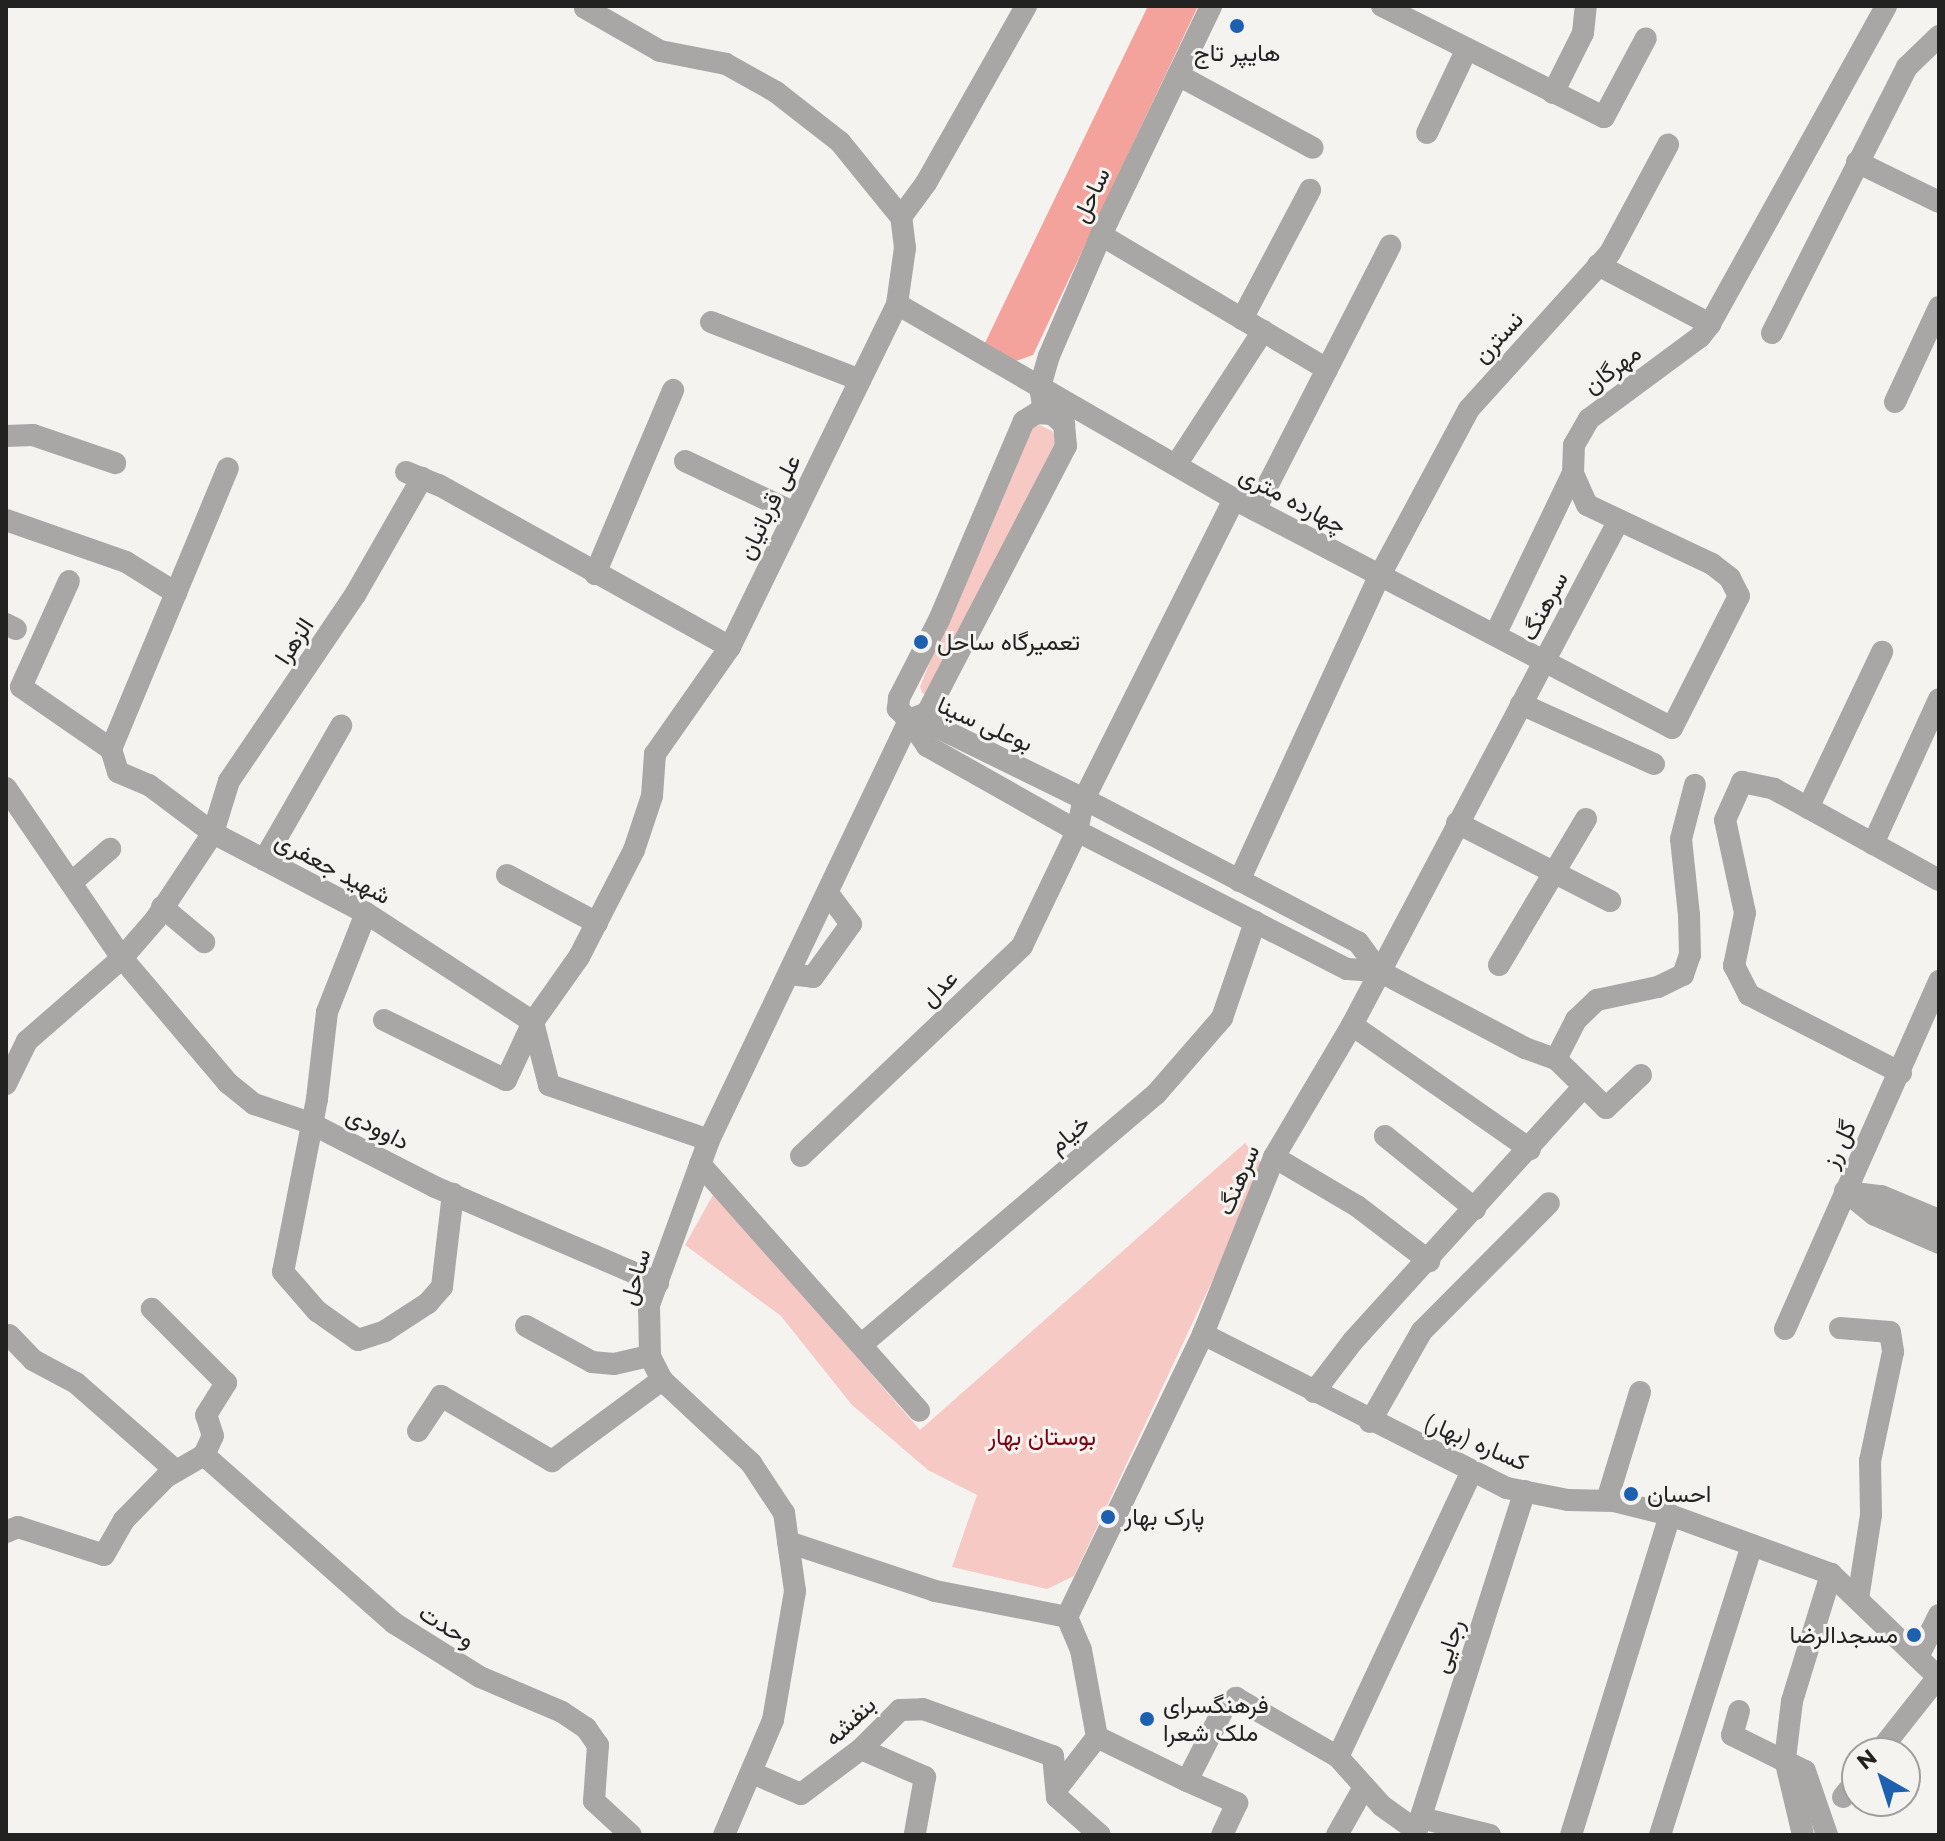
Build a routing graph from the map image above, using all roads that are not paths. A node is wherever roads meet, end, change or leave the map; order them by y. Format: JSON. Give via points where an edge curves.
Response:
{"nodes":[{"id":1,"x":1026,"y":6,"type":"edge"},
{"id":2,"x":1211,"y":6,"type":"edge"},
{"id":3,"x":1382,"y":6,"type":"edge"},
{"id":4,"x":1586,"y":6,"type":"edge"},
{"id":5,"x":1886,"y":6,"type":"edge"},
{"id":6,"x":585,"y":8,"type":"dead end"},
{"id":7,"x":1939,"y":36,"type":"edge"},
{"id":8,"x":1646,"y":38,"type":"dead end"},
{"id":9,"x":1466,"y":51,"type":"junction"},
{"id":10,"x":1178,"y":75,"type":"junction"},
{"id":11,"x":1553,"y":93,"type":"junction"},
{"id":12,"x":1427,"y":133,"type":"dead end"},
{"id":13,"x":1668,"y":145,"type":"dead end"},
{"id":14,"x":1313,"y":148,"type":"dead end"},
{"id":15,"x":1857,"y":162,"type":"junction"},
{"id":16,"x":1310,"y":190,"type":"dead end"},
{"id":17,"x":1939,"y":202,"type":"edge"},
{"id":18,"x":901,"y":217,"type":"junction"},
{"id":19,"x":1101,"y":235,"type":"junction"},
{"id":20,"x":1390,"y":246,"type":"dead end"},
{"id":21,"x":1598,"y":265,"type":"junction"},
{"id":22,"x":897,"y":304,"type":"junction"},
{"id":23,"x":1939,"y":307,"type":"edge"},
{"id":24,"x":1242,"y":319,"type":"junction"},
{"id":25,"x":711,"y":322,"type":"dead end"},
{"id":26,"x":1710,"y":324,"type":"junction"},
{"id":27,"x":1263,"y":331,"type":"junction"},
{"id":28,"x":1772,"y":333,"type":"dead end"},
{"id":29,"x":1327,"y":369,"type":"junction"},
{"id":30,"x":860,"y":380,"type":"junction"},
{"id":31,"x":1040,"y":387,"type":"junction"},
{"id":32,"x":673,"y":390,"type":"dead end"},
{"id":33,"x":1895,"y":402,"type":"dead end"},
{"id":34,"x":1044,"y":412,"type":"junction"},
{"id":35,"x":6,"y":436,"type":"edge"},
{"id":36,"x":685,"y":461,"type":"dead end"},
{"id":37,"x":115,"y":463,"type":"dead end"},
{"id":38,"x":1176,"y":465,"type":"junction"},
{"id":39,"x":228,"y":468,"type":"dead end"},
{"id":40,"x":1573,"y":473,"type":"junction"},
{"id":41,"x":1234,"y":499,"type":"junction"},
{"id":42,"x":1255,"y":510,"type":"junction"},
{"id":43,"x":795,"y":513,"type":"junction"},
{"id":44,"x":6,"y":520,"type":"edge"},
{"id":45,"x":1619,"y":520,"type":"junction"},
{"id":46,"x":595,"y":574,"type":"junction"},
{"id":47,"x":1380,"y":575,"type":"junction"},
{"id":48,"x":69,"y":581,"type":"dead end"},
{"id":49,"x":176,"y":593,"type":"junction"},
{"id":50,"x":1495,"y":635,"type":"junction"},
{"id":51,"x":730,"y":647,"type":"junction"},
{"id":52,"x":1882,"y":652,"type":"dead end"},
{"id":53,"x":1544,"y":661,"type":"junction"},
{"id":54,"x":1939,"y":699,"type":"edge"},
{"id":55,"x":1521,"y":704,"type":"junction"},
{"id":56,"x":909,"y":720,"type":"junction"},
{"id":57,"x":341,"y":726,"type":"dead end"},
{"id":58,"x":111,"y":749,"type":"junction"},
{"id":59,"x":1654,"y":764,"type":"dead end"},
{"id":60,"x":1695,"y":785,"type":"dead end"},
{"id":61,"x":6,"y":788,"type":"edge"},
{"id":62,"x":1084,"y":799,"type":"junction"},
{"id":63,"x":1808,"y":808,"type":"junction"},
{"id":64,"x":1586,"y":819,"type":"dead end"},
{"id":65,"x":1457,"y":823,"type":"junction"},
{"id":66,"x":1077,"y":831,"type":"junction"},
{"id":67,"x":213,"y":833,"type":"junction"},
{"id":68,"x":1873,"y":844,"type":"junction"},
{"id":69,"x":110,"y":849,"type":"dead end"},
{"id":70,"x":264,"y":860,"type":"junction"},
{"id":71,"x":507,"y":875,"type":"dead end"},
{"id":72,"x":1553,"y":876,"type":"junction"},
{"id":73,"x":1939,"y":880,"type":"edge"},
{"id":74,"x":1239,"y":881,"type":"junction"},
{"id":75,"x":71,"y":883,"type":"junction"},
{"id":76,"x":828,"y":894,"type":"junction"},
{"id":77,"x":1610,"y":901,"type":"dead end"},
{"id":78,"x":162,"y":907,"type":"junction"},
{"id":79,"x":366,"y":913,"type":"junction"},
{"id":80,"x":1255,"y":922,"type":"junction"},
{"id":81,"x":597,"y":923,"type":"junction"},
{"id":82,"x":204,"y":942,"type":"dead end"},
{"id":83,"x":122,"y":958,"type":"junction"},
{"id":84,"x":1499,"y":965,"type":"dead end"},
{"id":85,"x":1379,"y":971,"type":"junction"},
{"id":86,"x":790,"y":974,"type":"junction"},
{"id":87,"x":1939,"y":981,"type":"edge"},
{"id":88,"x":384,"y":1020,"type":"dead end"},
{"id":89,"x":533,"y":1022,"type":"junction"},
{"id":90,"x":1352,"y":1025,"type":"junction"},
{"id":91,"x":1556,"y":1059,"type":"junction"},
{"id":92,"x":1901,"y":1073,"type":"junction"},
{"id":93,"x":1641,"y":1075,"type":"dead end"},
{"id":94,"x":6,"y":1084,"type":"edge"},
{"id":95,"x":1583,"y":1087,"type":"junction"},
{"id":96,"x":310,"y":1123,"type":"junction"},
{"id":97,"x":1385,"y":1136,"type":"dead end"},
{"id":98,"x":709,"y":1140,"type":"junction"},
{"id":99,"x":1530,"y":1149,"type":"junction"},
{"id":100,"x":801,"y":1156,"type":"dead end"},
{"id":101,"x":1274,"y":1157,"type":"junction"},
{"id":102,"x":700,"y":1164,"type":"junction"},
{"id":103,"x":1845,"y":1191,"type":"junction"},
{"id":104,"x":453,"y":1194,"type":"junction"},
{"id":105,"x":1549,"y":1203,"type":"dead end"},
{"id":106,"x":1475,"y":1209,"type":"junction"},
{"id":107,"x":1939,"y":1220,"type":"edge"},
{"id":108,"x":1939,"y":1243,"type":"edge"},
{"id":109,"x":1429,"y":1261,"type":"junction"},
{"id":110,"x":658,"y":1283,"type":"junction"},
{"id":111,"x":152,"y":1309,"type":"dead end"},
{"id":112,"x":526,"y":1326,"type":"dead end"},
{"id":113,"x":1840,"y":1328,"type":"dead end"},
{"id":114,"x":1785,"y":1329,"type":"dead end"},
{"id":115,"x":1203,"y":1334,"type":"junction"},
{"id":116,"x":9,"y":1335,"type":"dead end"},
{"id":117,"x":861,"y":1345,"type":"junction"},
{"id":118,"x":650,"y":1356,"type":"junction"},
{"id":119,"x":662,"y":1380,"type":"junction"},
{"id":120,"x":1314,"y":1392,"type":"junction"},
{"id":121,"x":1640,"y":1392,"type":"dead end"},
{"id":122,"x":919,"y":1411,"type":"dead end"},
{"id":123,"x":1370,"y":1422,"type":"junction"},
{"id":124,"x":418,"y":1431,"type":"dead end"},
{"id":125,"x":204,"y":1455,"type":"junction"},
{"id":126,"x":176,"y":1471,"type":"junction"},
{"id":127,"x":1471,"y":1473,"type":"junction"},
{"id":128,"x":1525,"y":1491,"type":"junction"},
{"id":129,"x":1607,"y":1500,"type":"junction"},
{"id":130,"x":1670,"y":1515,"type":"junction"},
{"id":131,"x":6,"y":1532,"type":"edge"},
{"id":132,"x":788,"y":1542,"type":"junction"},
{"id":133,"x":1752,"y":1545,"type":"junction"},
{"id":134,"x":1831,"y":1574,"type":"junction"},
{"id":135,"x":1858,"y":1599,"type":"junction"},
{"id":136,"x":1939,"y":1615,"type":"edge"},
{"id":137,"x":1067,"y":1617,"type":"junction"},
{"id":138,"x":1918,"y":1657,"type":"junction"},
{"id":139,"x":1939,"y":1678,"type":"edge"},
{"id":140,"x":1739,"y":1711,"type":"dead end"},
{"id":141,"x":1097,"y":1737,"type":"junction"},
{"id":142,"x":1891,"y":1737,"type":"edge"},
{"id":143,"x":861,"y":1749,"type":"junction"},
{"id":144,"x":1338,"y":1757,"type":"junction"},
{"id":145,"x":1785,"y":1759,"type":"junction"},
{"id":146,"x":752,"y":1773,"type":"junction"},
{"id":147,"x":1187,"y":1781,"type":"junction"},
{"id":148,"x":1059,"y":1786,"type":"junction"},
{"id":149,"x":1364,"y":1787,"type":"junction"},
{"id":150,"x":1418,"y":1828,"type":"edge"},
{"id":151,"x":732,"y":1833,"type":"edge"},
{"id":152,"x":915,"y":1833,"type":"dead end"},
{"id":153,"x":631,"y":1835,"type":"edge"},
{"id":154,"x":1100,"y":1835,"type":"edge"},
{"id":155,"x":1222,"y":1835,"type":"edge"},
{"id":156,"x":1337,"y":1835,"type":"edge"},
{"id":157,"x":1490,"y":1835,"type":"edge"},
{"id":158,"x":1571,"y":1835,"type":"edge"},
{"id":159,"x":1660,"y":1835,"type":"edge"},
{"id":160,"x":1803,"y":1835,"type":"edge"},
{"id":161,"x":1827,"y":1835,"type":"edge"}],
"edges":[{"from":1,"to":18,"type":"street","via":[[926,183]]},
{"from":2,"to":10,"type":"street","name":"ساحل"},
{"from":3,"to":9,"type":"street"},
{"from":4,"to":11,"type":"street","via":[[1583,33]]},
{"from":5,"to":26,"type":"street","name":"مهرگان"},
{"from":6,"to":18,"type":"street","via":[[660,51],[726,64],[776,92],[840,142]]},
{"from":7,"to":15,"type":"street","via":[[1907,67]]},
{"from":8,"to":11,"type":"street","via":[[1604,117]]},
{"from":9,"to":11,"type":"street"},
{"from":9,"to":12,"type":"street"},
{"from":10,"to":14,"type":"street"},
{"from":10,"to":19,"type":"street","name":"ساحل"},
{"from":13,"to":21,"type":"street","name":"نسترن"},
{"from":15,"to":17,"type":"street"},
{"from":15,"to":28,"type":"street"},
{"from":16,"to":24,"type":"street"},
{"from":18,"to":22,"type":"street","name":"علی قربانیان","via":[[905,248]]},
{"from":19,"to":24,"type":"street"},
{"from":19,"to":31,"type":"street","name":"ساحل"},
{"from":20,"to":29,"type":"street"},
{"from":21,"to":26,"type":"street"},
{"from":21,"to":47,"type":"street","name":"نسترن","via":[[1469,409]]},
{"from":22,"to":30,"type":"street","name":"علی قربانیان"},
{"from":22,"to":31,"type":"street","name":"چهارده متری"},
{"from":23,"to":33,"type":"street"},
{"from":24,"to":27,"type":"street"},
{"from":25,"to":30,"type":"street"},
{"from":26,"to":40,"type":"street","name":"مهرگان","via":[[1700,337],[1589,419],[1574,445]]},
{"from":27,"to":29,"type":"street"},
{"from":27,"to":38,"type":"street"},
{"from":29,"to":42,"type":"street"},
{"from":30,"to":43,"type":"street","name":"علی قربانیان"},
{"from":31,"to":34,"type":"street","name":"ساحل"},
{"from":31,"to":38,"type":"street","name":"چهارده متری"},
{"from":32,"to":46,"type":"street"},
{"from":34,"to":56,"type":"street","via":[[1024,421],[939,620],[899,698],[898,709]]},
{"from":34,"to":56,"type":"street","name":"ساحل","via":[[1064,424],[1066,446],[927,713]]},
{"from":35,"to":37,"type":"street","via":[[33,435]]},
{"from":36,"to":43,"type":"street"},
{"from":38,"to":41,"type":"street","name":"چهارده متری"},
{"from":39,"to":49,"type":"street"},
{"from":40,"to":45,"type":"street","via":[[1587,505]]},
{"from":40,"to":50,"type":"street","name":"مهرگان"},
{"from":41,"to":42,"type":"street","name":"چهارده متری"},
{"from":41,"to":62,"type":"street","name":"عدل"},
{"from":42,"to":47,"type":"street","name":"چهارده متری"},
{"from":43,"to":51,"type":"street","name":"علی قربانیان"},
{"from":44,"to":49,"type":"street","via":[[104,553]]},
{"from":45,"to":53,"type":"street","name":"سرهنگ"},
{"from":45,"to":53,"type":"street","name":"چهارده متری","via":[[1712,564],[1730,578],[1739,596],[1672,728]]},
{"from":46,"to":51,"type":"street","name":"الزهرا"},
{"from":46,"to":67,"type":"street","name":"الزهرا","via":[[414,475],[355,595],[229,781]]},
{"from":47,"to":50,"type":"street","name":"چهارده متری"},
{"from":47,"to":74,"type":"street","name":"نسترن"},
{"from":48,"to":58,"type":"street","name":"شهید جعفری","via":[[21,687]]},
{"from":49,"to":58,"type":"street"},
{"from":50,"to":53,"type":"street","name":"چهارده متری"},
{"from":51,"to":81,"type":"street","name":"علی قربانیان","via":[[655,754],[652,796],[634,850]]},
{"from":52,"to":63,"type":"street"},
{"from":53,"to":55,"type":"street","name":"سرهنگ"},
{"from":54,"to":68,"type":"street"},
{"from":55,"to":59,"type":"street"},
{"from":55,"to":65,"type":"street","name":"سرهنگ"},
{"from":56,"to":62,"type":"street","name":"بوعلی سینا","via":[[935,726]]},
{"from":56,"to":66,"type":"street","name":"بوعلی سینا","via":[[927,746]]},
{"from":56,"to":76,"type":"street","name":"ساحل"},
{"from":57,"to":70,"type":"street"},
{"from":58,"to":67,"type":"street","name":"شهید جعفری","via":[[118,772],[149,785]]},
{"from":60,"to":91,"type":"street","via":[[1681,839],[1690,955],[1683,975],[1658,987],[1628,989],[1597,1000],[1576,1020]]},
{"from":61,"to":75,"type":"street","name":"داوودی"},
{"from":62,"to":66,"type":"street","name":"عدل"},
{"from":62,"to":74,"type":"street","name":"بوعلی سینا"},
{"from":63,"to":68,"type":"street"},
{"from":63,"to":92,"type":"street","via":[[1774,789],[1742,782],[1725,820],[1745,913],[1734,966],[1749,995]]},
{"from":64,"to":72,"type":"street"},
{"from":65,"to":72,"type":"street"},
{"from":65,"to":85,"type":"street","name":"سرهنگ"},
{"from":66,"to":80,"type":"street","name":"بوعلی سینا"},
{"from":66,"to":100,"type":"street","name":"عدل","via":[[1022,946]]},
{"from":67,"to":70,"type":"street","name":"شهید جعفری"},
{"from":67,"to":78,"type":"street"},
{"from":68,"to":73,"type":"street"},
{"from":69,"to":75,"type":"street"},
{"from":70,"to":79,"type":"street","name":"شهید جعفری"},
{"from":71,"to":81,"type":"street"},
{"from":72,"to":77,"type":"street"},
{"from":72,"to":84,"type":"street"},
{"from":74,"to":85,"type":"street","name":"بوعلی سینا","via":[[1358,942]]},
{"from":75,"to":83,"type":"street","name":"داوودی"},
{"from":76,"to":86,"type":"street","name":"ساحل"},
{"from":76,"to":86,"type":"street","via":[[851,924],[813,977]]},
{"from":78,"to":82,"type":"street"},
{"from":78,"to":83,"type":"street"},
{"from":79,"to":89,"type":"street","name":"شهید جعفری"},
{"from":79,"to":96,"type":"street","via":[[327,1012]]},
{"from":80,"to":85,"type":"street","name":"بوعلی سینا","via":[[1347,969]]},
{"from":80,"to":117,"type":"street","name":"خیام","via":[[1222,1018],[1156,1094]]},
{"from":81,"to":89,"type":"street","name":"علی قربانیان"},
{"from":83,"to":94,"type":"street","via":[[27,1041]]},
{"from":83,"to":96,"type":"street","name":"داوودی","via":[[228,1083],[254,1104]]},
{"from":85,"to":90,"type":"street","name":"سرهنگ"},
{"from":85,"to":91,"type":"street","name":"بوعلی سینا"},
{"from":86,"to":98,"type":"street","name":"ساحل"},
{"from":87,"to":92,"type":"street","name":"گل رز"},
{"from":88,"to":89,"type":"street","name":"علی قربانیان","via":[[506,1080]]},
{"from":89,"to":98,"type":"street","via":[[549,1085]]},
{"from":90,"to":99,"type":"street"},
{"from":90,"to":101,"type":"street","name":"سرهنگ"},
{"from":91,"to":95,"type":"street","name":"بوعلی سینا"},
{"from":92,"to":103,"type":"street","name":"گل رز"},
{"from":93,"to":95,"type":"street","name":"بوعلی سینا","via":[[1606,1108]]},
{"from":95,"to":99,"type":"street"},
{"from":96,"to":104,"type":"street","name":"داوودی"},
{"from":96,"to":104,"type":"street","via":[[283,1272],[317,1311],[358,1340],[407,1317],[442,1287]]},
{"from":97,"to":106,"type":"street"},
{"from":98,"to":102,"type":"street","name":"ساحل"},
{"from":99,"to":106,"type":"street"},
{"from":101,"to":109,"type":"street","via":[[1357,1206]]},
{"from":101,"to":115,"type":"street","name":"سرهنگ"},
{"from":102,"to":110,"type":"street","name":"ساحل"},
{"from":102,"to":117,"type":"street"},
{"from":103,"to":107,"type":"street","via":[[1881,1196]]},
{"from":103,"to":108,"type":"street","via":[[1875,1215]]},
{"from":103,"to":114,"type":"street","name":"گل رز"},
{"from":104,"to":110,"type":"street","name":"داوودی"},
{"from":105,"to":123,"type":"street","via":[[1422,1331]]},
{"from":106,"to":109,"type":"street"},
{"from":109,"to":120,"type":"street","via":[[1353,1341]]},
{"from":110,"to":118,"type":"street","name":"ساحل","via":[[649,1305]]},
{"from":111,"to":125,"type":"street","via":[[226,1383],[206,1415],[213,1436]]},
{"from":112,"to":118,"type":"street","via":[[592,1362],[614,1364]]},
{"from":113,"to":135,"type":"street","via":[[1890,1332],[1893,1352],[1870,1461],[1871,1515]]},
{"from":115,"to":120,"type":"street","name":"کساره (بهار)"},
{"from":115,"to":137,"type":"street","name":"سرهنگ"},
{"from":116,"to":126,"type":"street","via":[[33,1360],[76,1383]]},
{"from":117,"to":122,"type":"street"},
{"from":118,"to":119,"type":"street","name":"ساحل"},
{"from":119,"to":124,"type":"street","via":[[552,1461],[441,1396]]},
{"from":119,"to":132,"type":"street","name":"ساحل","via":[[751,1463],[784,1513]]},
{"from":120,"to":123,"type":"street","name":"کساره (بهار)"},
{"from":121,"to":129,"type":"street"},
{"from":123,"to":127,"type":"street","name":"کساره (بهار)"},
{"from":125,"to":126,"type":"street"},
{"from":125,"to":153,"type":"street","name":"وحدت","via":[[394,1623],[480,1677],[562,1712],[586,1728],[598,1745],[594,1801]]},
{"from":126,"to":131,"type":"street","via":[[124,1520],[104,1555],[18,1527]]},
{"from":127,"to":128,"type":"street","name":"کساره (بهار)"},
{"from":127,"to":144,"type":"street"},
{"from":128,"to":129,"type":"street","name":"کساره (بهار)"},
{"from":128,"to":150,"type":"street","name":"رجایی"},
{"from":129,"to":130,"type":"street","name":"کساره (بهار)"},
{"from":130,"to":133,"type":"street","name":"کساره (بهار)"},
{"from":130,"to":158,"type":"street"},
{"from":132,"to":137,"type":"street","via":[[935,1591]]},
{"from":132,"to":146,"type":"street","name":"ساحل","via":[[793,1605],[773,1720]]},
{"from":133,"to":134,"type":"street","name":"کساره (بهار)"},
{"from":133,"to":159,"type":"street"},
{"from":134,"to":135,"type":"street","name":"کساره (بهار)"},
{"from":134,"to":145,"type":"street","via":[[1792,1701]]},
{"from":135,"to":138,"type":"street","name":"کساره (بهار)"},
{"from":136,"to":138,"type":"street"},
{"from":137,"to":141,"type":"street","via":[[1081,1650]]},
{"from":138,"to":139,"type":"street","name":"کساره (بهار)"},
{"from":139,"to":142,"type":"street"},
{"from":140,"to":145,"type":"street","via":[[1732,1735]]},
{"from":141,"to":147,"type":"street"},
{"from":141,"to":148,"type":"street"},
{"from":143,"to":146,"type":"street","name":"بنفشه","via":[[801,1794]]},
{"from":143,"to":148,"type":"street","name":"بنفشه","via":[[900,1710],[923,1709],[1053,1756]]},
{"from":143,"to":152,"type":"street","via":[[925,1777]]},
{"from":144,"to":147,"type":"street","via":[[1236,1698],[1224,1708]]},
{"from":144,"to":149,"type":"street"},
{"from":145,"to":160,"type":"street"},
{"from":145,"to":161,"type":"street","via":[[1805,1771]]},
{"from":146,"to":151,"type":"street","name":"ساحل"},
{"from":147,"to":155,"type":"street","via":[[1237,1803]]},
{"from":148,"to":154,"type":"street","name":"بنفشه","via":[[1057,1797]]},
{"from":149,"to":150,"type":"street"},
{"from":149,"to":156,"type":"street"},
{"from":150,"to":157,"type":"street"}]}
